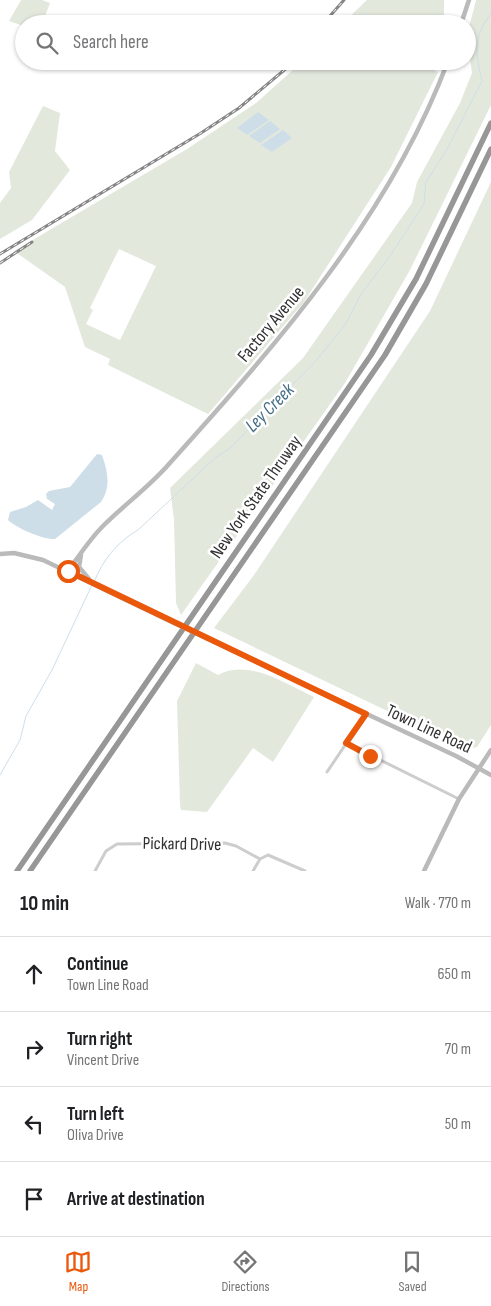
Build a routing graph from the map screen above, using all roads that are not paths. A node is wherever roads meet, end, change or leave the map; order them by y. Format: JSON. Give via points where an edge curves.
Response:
{"nodes":[{"id":1,"x":469,"y":0,"type":"edge"},
{"id":2,"x":464,"y":15,"type":"edge"},
{"id":3,"x":444,"y":70,"type":"edge"},
{"id":4,"x":491,"y":123,"type":"edge"},
{"id":5,"x":491,"y":148,"type":"edge"},
{"id":6,"x":82,"y":551,"type":"junction"},
{"id":7,"x":0,"y":554,"type":"edge"},
{"id":8,"x":68,"y":571,"type":"junction"},
{"id":9,"x":87,"y":579,"type":"junction"},
{"id":10,"x":366,"y":714,"type":"junction"},
{"id":11,"x":346,"y":743,"type":"junction"},
{"id":12,"x":491,"y":750,"type":"edge"},
{"id":13,"x":478,"y":768,"type":"junction"},
{"id":14,"x":327,"y":772,"type":"dead end"},
{"id":15,"x":491,"y":775,"type":"edge"},
{"id":16,"x":459,"y":799,"type":"junction"},
{"id":17,"x":260,"y":859,"type":"junction"},
{"id":18,"x":17,"y":871,"type":"edge"},
{"id":19,"x":30,"y":871,"type":"edge"},
{"id":20,"x":95,"y":871,"type":"edge"},
{"id":21,"x":253,"y":871,"type":"edge"},
{"id":22,"x":305,"y":871,"type":"edge"},
{"id":23,"x":424,"y":871,"type":"edge"}],
"edges":[{"from":1,"to":2,"type":"street"},
{"from":3,"to":6,"type":"street","name":"Factory Avenue","via":[[407,150],[332,270],[193,438],[102,526]]},
{"from":4,"to":18,"type":"highway","name":"New York State Thruway","via":[[416,279],[376,349]]},
{"from":5,"to":19,"type":"highway","name":"New York State Thruway","via":[[426,284],[385,355]]},
{"from":6,"to":8,"type":"street","name":"Factory Avenue"},
{"from":6,"to":9,"type":"street","via":[[79,568]]},
{"from":7,"to":8,"type":"street","via":[[29,555]]},
{"from":8,"to":9,"type":"street"},
{"from":9,"to":10,"type":"street","name":"Town Line Road","bridge":true},
{"from":10,"to":11,"type":"street"},
{"from":10,"to":13,"type":"street","name":"Town Line Road"},
{"from":11,"to":14,"type":"street"},
{"from":11,"to":16,"type":"street"},
{"from":12,"to":13,"type":"street"},
{"from":13,"to":15,"type":"street","name":"Town Line Road"},
{"from":13,"to":16,"type":"street"},
{"from":16,"to":23,"type":"street"},
{"from":17,"to":20,"type":"street","name":"Pickard Drive","via":[[225,843],[117,844],[106,851]]},
{"from":17,"to":21,"type":"street"},
{"from":17,"to":22,"type":"street","name":"Pickard Drive","via":[[268,855]]}]}
